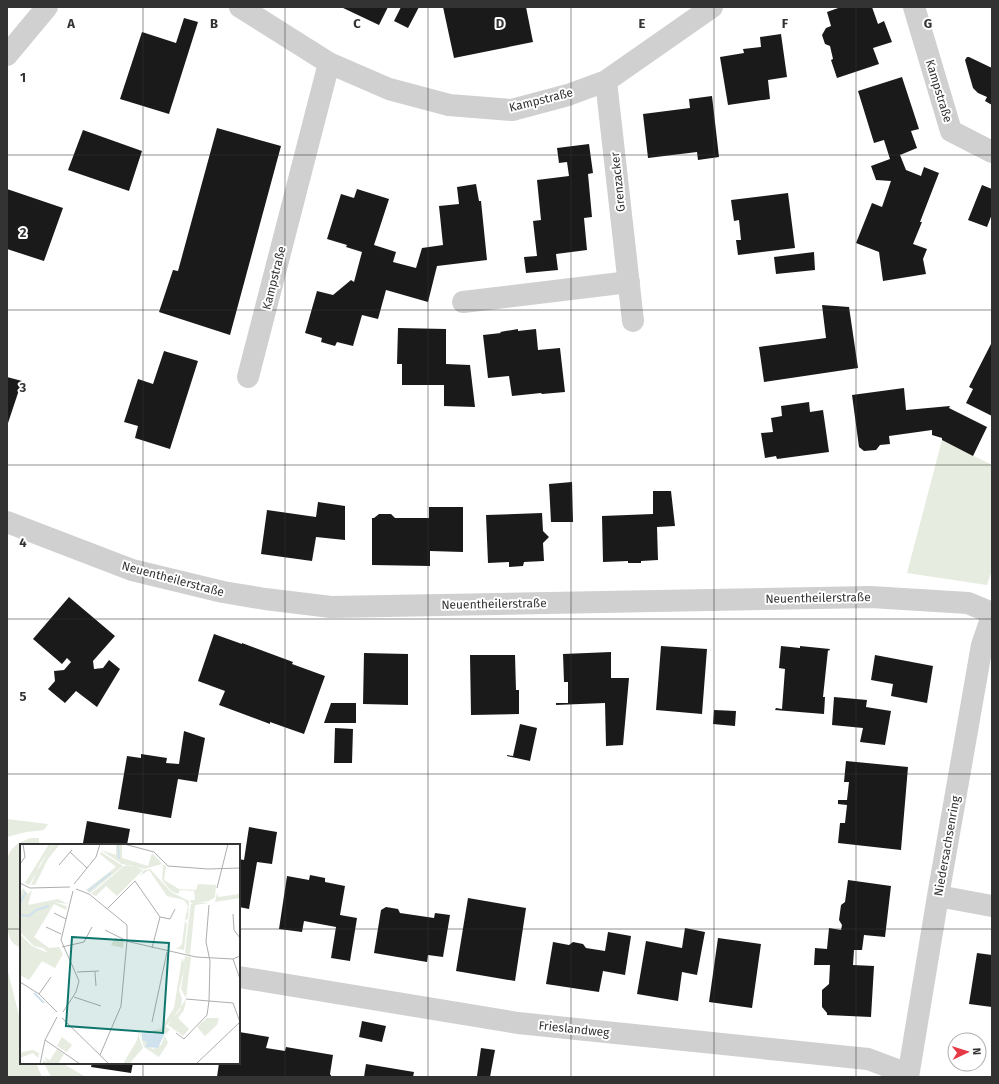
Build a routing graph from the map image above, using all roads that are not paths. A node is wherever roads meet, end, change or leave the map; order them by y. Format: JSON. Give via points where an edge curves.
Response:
{"nodes":[{"id":1,"x":46,"y":7,"type":"edge"},
{"id":2,"x":240,"y":7,"type":"edge"},
{"id":3,"x":712,"y":7,"type":"edge"},
{"id":4,"x":914,"y":7,"type":"edge"},
{"id":5,"x":7,"y":55,"type":"edge"},
{"id":6,"x":329,"y":63,"type":"junction"},
{"id":7,"x":606,"y":81,"type":"junction"},
{"id":8,"x":992,"y":152,"type":"edge"},
{"id":9,"x":629,"y":282,"type":"junction"},
{"id":10,"x":463,"y":302,"type":"dead end"},
{"id":11,"x":633,"y":321,"type":"dead end"},
{"id":12,"x":248,"y":377,"type":"dead end"},
{"id":13,"x":7,"y":522,"type":"edge"},
{"id":14,"x":992,"y":613,"type":"edge"},
{"id":15,"x":992,"y":616,"type":"edge"},
{"id":16,"x":938,"y":896,"type":"junction"},
{"id":17,"x":992,"y":906,"type":"edge"},
{"id":18,"x":240,"y":977,"type":"edge"},
{"id":19,"x":908,"y":1075,"type":"edge"}],
"edges":[{"from":1,"to":5,"type":"street"},
{"from":2,"to":6,"type":"street","name":"Kampstraße"},
{"from":3,"to":7,"type":"street","name":"Kampstraße"},
{"from":4,"to":8,"type":"street","name":"Kampstraße","via":[[952,131]]},
{"from":6,"to":7,"type":"street","name":"Kampstraße","via":[[388,89],[449,105],[512,110],[568,95]]},
{"from":6,"to":12,"type":"street","name":"Kampstraße"},
{"from":7,"to":9,"type":"street","name":"Grenzacker"},
{"from":9,"to":10,"type":"street"},
{"from":9,"to":11,"type":"street","name":"Grenzacker"},
{"from":13,"to":14,"type":"street","name":"Neuentheilerstraße","via":[[132,570],[223,592],[331,607],[871,597],[968,603]]},
{"from":15,"to":16,"type":"street","name":"Niedersachsenring","via":[[982,645]]},
{"from":16,"to":17,"type":"street"},
{"from":16,"to":19,"type":"street","name":"Niedersachsenring"},
{"from":18,"to":19,"type":"street","name":"Frieslandweg","via":[[518,1023],[868,1059]]}]}
